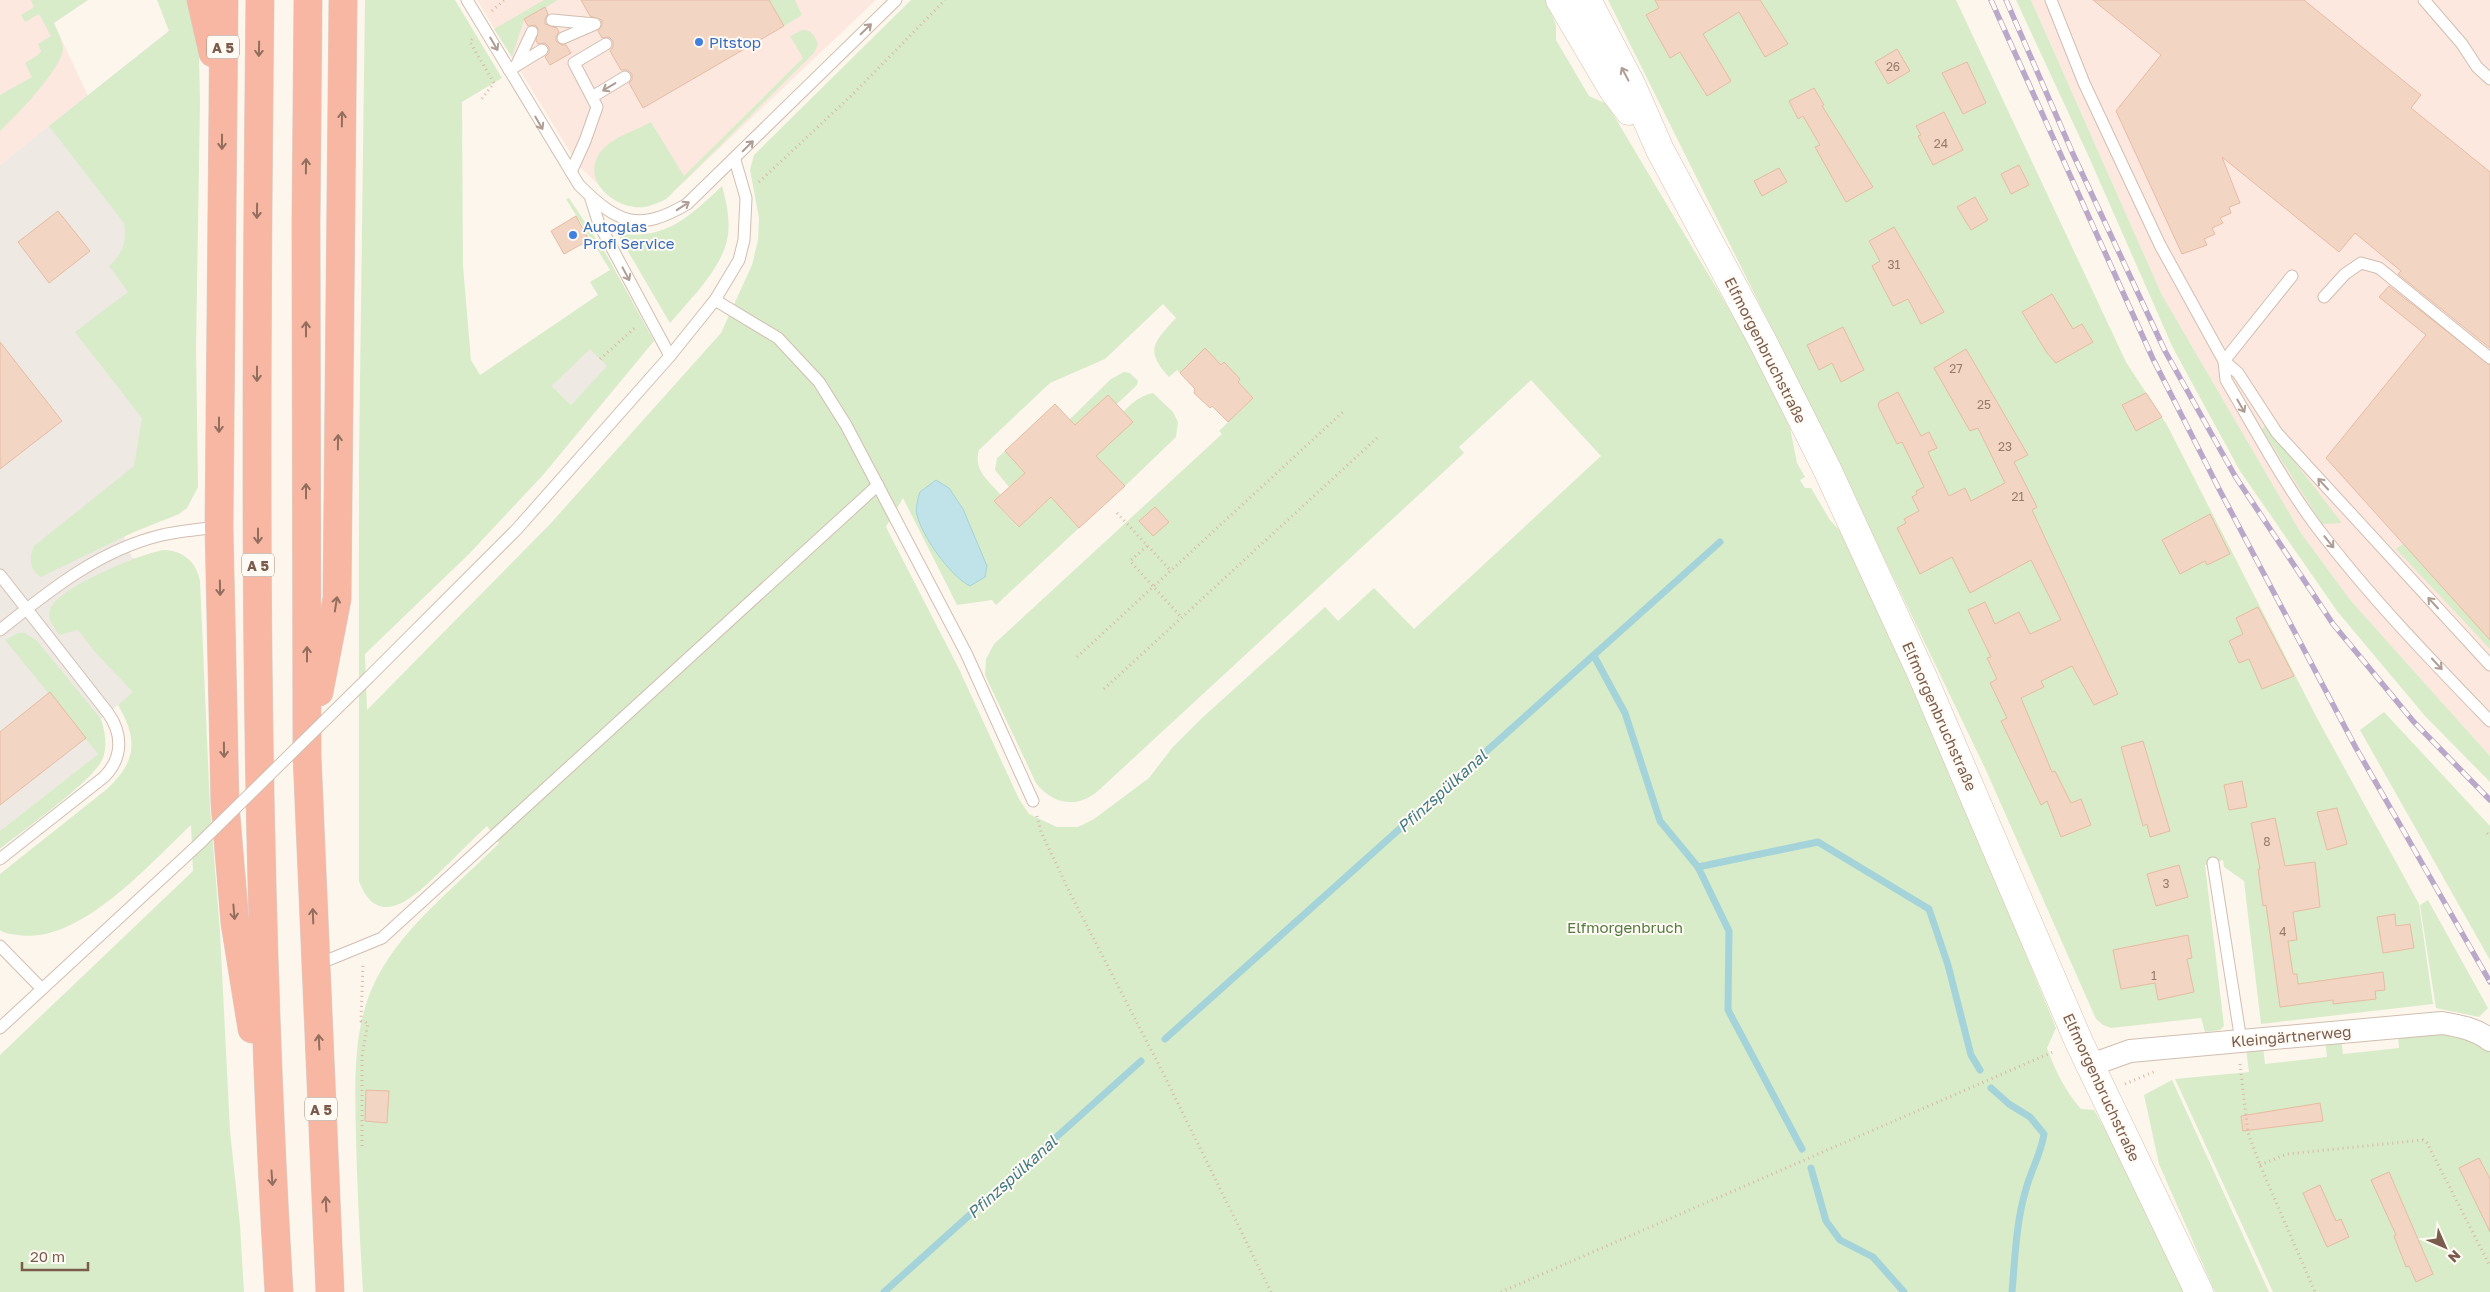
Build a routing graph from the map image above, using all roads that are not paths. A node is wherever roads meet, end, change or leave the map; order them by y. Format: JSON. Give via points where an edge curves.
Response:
{"nodes":[{"id":1,"x":201,"y":0,"type":"edge"},
{"id":2,"x":224,"y":0,"type":"edge"},
{"id":3,"x":260,"y":0,"type":"edge"},
{"id":4,"x":308,"y":0,"type":"edge"},
{"id":5,"x":343,"y":0,"type":"edge"},
{"id":6,"x":467,"y":0,"type":"edge"},
{"id":7,"x":896,"y":0,"type":"edge"},
{"id":8,"x":1560,"y":0,"type":"edge"},
{"id":9,"x":1587,"y":0,"type":"edge"},
{"id":10,"x":2051,"y":0,"type":"edge"},
{"id":11,"x":2424,"y":0,"type":"edge"},
{"id":12,"x":552,"y":20,"type":"dead end"},
{"id":13,"x":532,"y":32,"type":"dead end"},
{"id":14,"x":563,"y":38,"type":"dead end"},
{"id":15,"x":606,"y":44,"type":"dead end"},
{"id":16,"x":542,"y":50,"type":"dead end"},
{"id":17,"x":512,"y":68,"type":"junction"},
{"id":18,"x":626,"y":77,"type":"dead end"},
{"id":19,"x":2490,"y":79,"type":"edge"},
{"id":20,"x":222,"y":94,"type":"junction"},
{"id":21,"x":592,"y":97,"type":"junction"},
{"id":22,"x":1660,"y":150,"type":"junction"},
{"id":23,"x":735,"y":160,"type":"junction"},
{"id":24,"x":570,"y":172,"type":"junction"},
{"id":25,"x":591,"y":198,"type":"junction"},
{"id":26,"x":2292,"y":276,"type":"dead end"},
{"id":27,"x":2324,"y":297,"type":"dead end"},
{"id":28,"x":715,"y":300,"type":"junction"},
{"id":29,"x":670,"y":356,"type":"junction"},
{"id":30,"x":2490,"y":358,"type":"edge"},
{"id":31,"x":2224,"y":361,"type":"junction"},
{"id":32,"x":878,"y":485,"type":"junction"},
{"id":33,"x":219,"y":527,"type":"junction"},
{"id":34,"x":0,"y":575,"type":"edge"},
{"id":35,"x":26,"y":609,"type":"junction"},
{"id":36,"x":0,"y":630,"type":"edge"},
{"id":37,"x":2490,"y":665,"type":"edge"},
{"id":38,"x":2490,"y":721,"type":"edge"},
{"id":39,"x":307,"y":755,"type":"junction"},
{"id":40,"x":1033,"y":801,"type":"road end"},
{"id":41,"x":0,"y":859,"type":"edge"},
{"id":42,"x":2213,"y":863,"type":"dead end"},
{"id":43,"x":0,"y":946,"type":"edge"},
{"id":44,"x":315,"y":965,"type":"junction"},
{"id":45,"x":42,"y":989,"type":"junction"},
{"id":46,"x":0,"y":1028,"type":"edge"},
{"id":47,"x":2490,"y":1040,"type":"edge"},
{"id":48,"x":2241,"y":1041,"type":"junction"},
{"id":49,"x":2085,"y":1053,"type":"junction"},
{"id":50,"x":269,"y":1129,"type":"junction"},
{"id":51,"x":279,"y":1292,"type":"edge"},
{"id":52,"x":330,"y":1292,"type":"edge"},
{"id":53,"x":2200,"y":1292,"type":"edge"}],
"edges":[{"from":1,"to":20,"type":"highway"},
{"from":2,"to":20,"type":"highway","number":"A 5"},
{"from":3,"to":50,"type":"highway","number":"A 5","one_way":true,"via":[[258,690]]},
{"from":39,"to":4,"type":"highway","number":"A 5","one_way":true},
{"from":39,"to":5,"type":"highway","one_way":true,"via":[[337,599]]},
{"from":6,"to":17,"type":"lane","one_way":true},
{"from":23,"to":7,"type":"lane","one_way":true},
{"from":8,"to":22,"type":"main road","name":"Elfmorgenbruchstraße","via":[[1613,90]]},
{"from":22,"to":9,"type":"main road","name":"Elfmorgenbruchstraße","one_way":true,"via":[[1632,86]]},
{"from":10,"to":31,"type":"lane","via":[[2084,83],[2160,246]]},
{"from":11,"to":19,"type":"lane"},
{"from":12,"to":14,"type":"lane","via":[[595,24]]},
{"from":13,"to":17,"type":"lane"},
{"from":15,"to":21,"type":"lane","via":[[574,63]]},
{"from":16,"to":17,"type":"lane"},
{"from":17,"to":24,"type":"lane","one_way":true},
{"from":18,"to":21,"type":"lane","one_way":true},
{"from":20,"to":33,"type":"highway","number":"A 5","one_way":true},
{"from":21,"to":24,"type":"lane","via":[[596,107]]},
{"from":22,"to":49,"type":"main road","name":"Elfmorgenbruchstraße","via":[[1827,469],[1922,675]]},
{"from":25,"to":23,"type":"lane","one_way":true,"via":[[621,218],[632,221],[656,219],[687,204]]},
{"from":23,"to":28,"type":"lane","via":[[746,198],[744,240],[739,260]]},
{"from":24,"to":25,"type":"lane"},
{"from":25,"to":29,"type":"lane","one_way":true,"via":[[599,224]]},
{"from":26,"to":31,"type":"lane"},
{"from":27,"to":30,"type":"lane","via":[[2345,274],[2361,263],[2379,268]]},
{"from":28,"to":29,"type":"lane"},
{"from":28,"to":32,"type":"lane","via":[[778,338],[800,359],[846,425]]},
{"from":29,"to":45,"type":"lane","bridge":true,"via":[[517,529],[200,843]]},
{"from":37,"to":31,"type":"lane","one_way":true,"via":[[2277,433],[2238,373]]},
{"from":31,"to":38,"type":"lane","one_way":true,"via":[[2226,380],[2316,526],[2363,584]]},
{"from":32,"to":40,"type":"lane","via":[[966,653]]},
{"from":32,"to":44,"type":"lane","via":[[382,938]]},
{"from":33,"to":35,"type":"lane","via":[[160,536],[128,546],[84,567]]},
{"from":33,"to":50,"type":"highway","number":"A 5","one_way":true,"via":[[225,804],[235,923]]},
{"from":34,"to":35,"type":"lane"},
{"from":35,"to":36,"type":"lane"},
{"from":35,"to":41,"type":"lane","via":[[108,712],[116,724],[119,747],[113,768],[104,777]]},
{"from":44,"to":39,"type":"highway","number":"A 5","one_way":true},
{"from":42,"to":48,"type":"lane"},
{"from":43,"to":45,"type":"lane"},
{"from":52,"to":44,"type":"highway","number":"A 5","one_way":true},
{"from":45,"to":46,"type":"lane"},
{"from":47,"to":48,"type":"street","name":"Kleingärtnerweg","via":[[2461,1026],[2442,1023]]},
{"from":48,"to":49,"type":"street","name":"Kleingärtnerweg"},
{"from":49,"to":53,"type":"main road","name":"Elfmorgenbruchstraße"},
{"from":50,"to":51,"type":"highway","number":"A 5","one_way":true}]}
